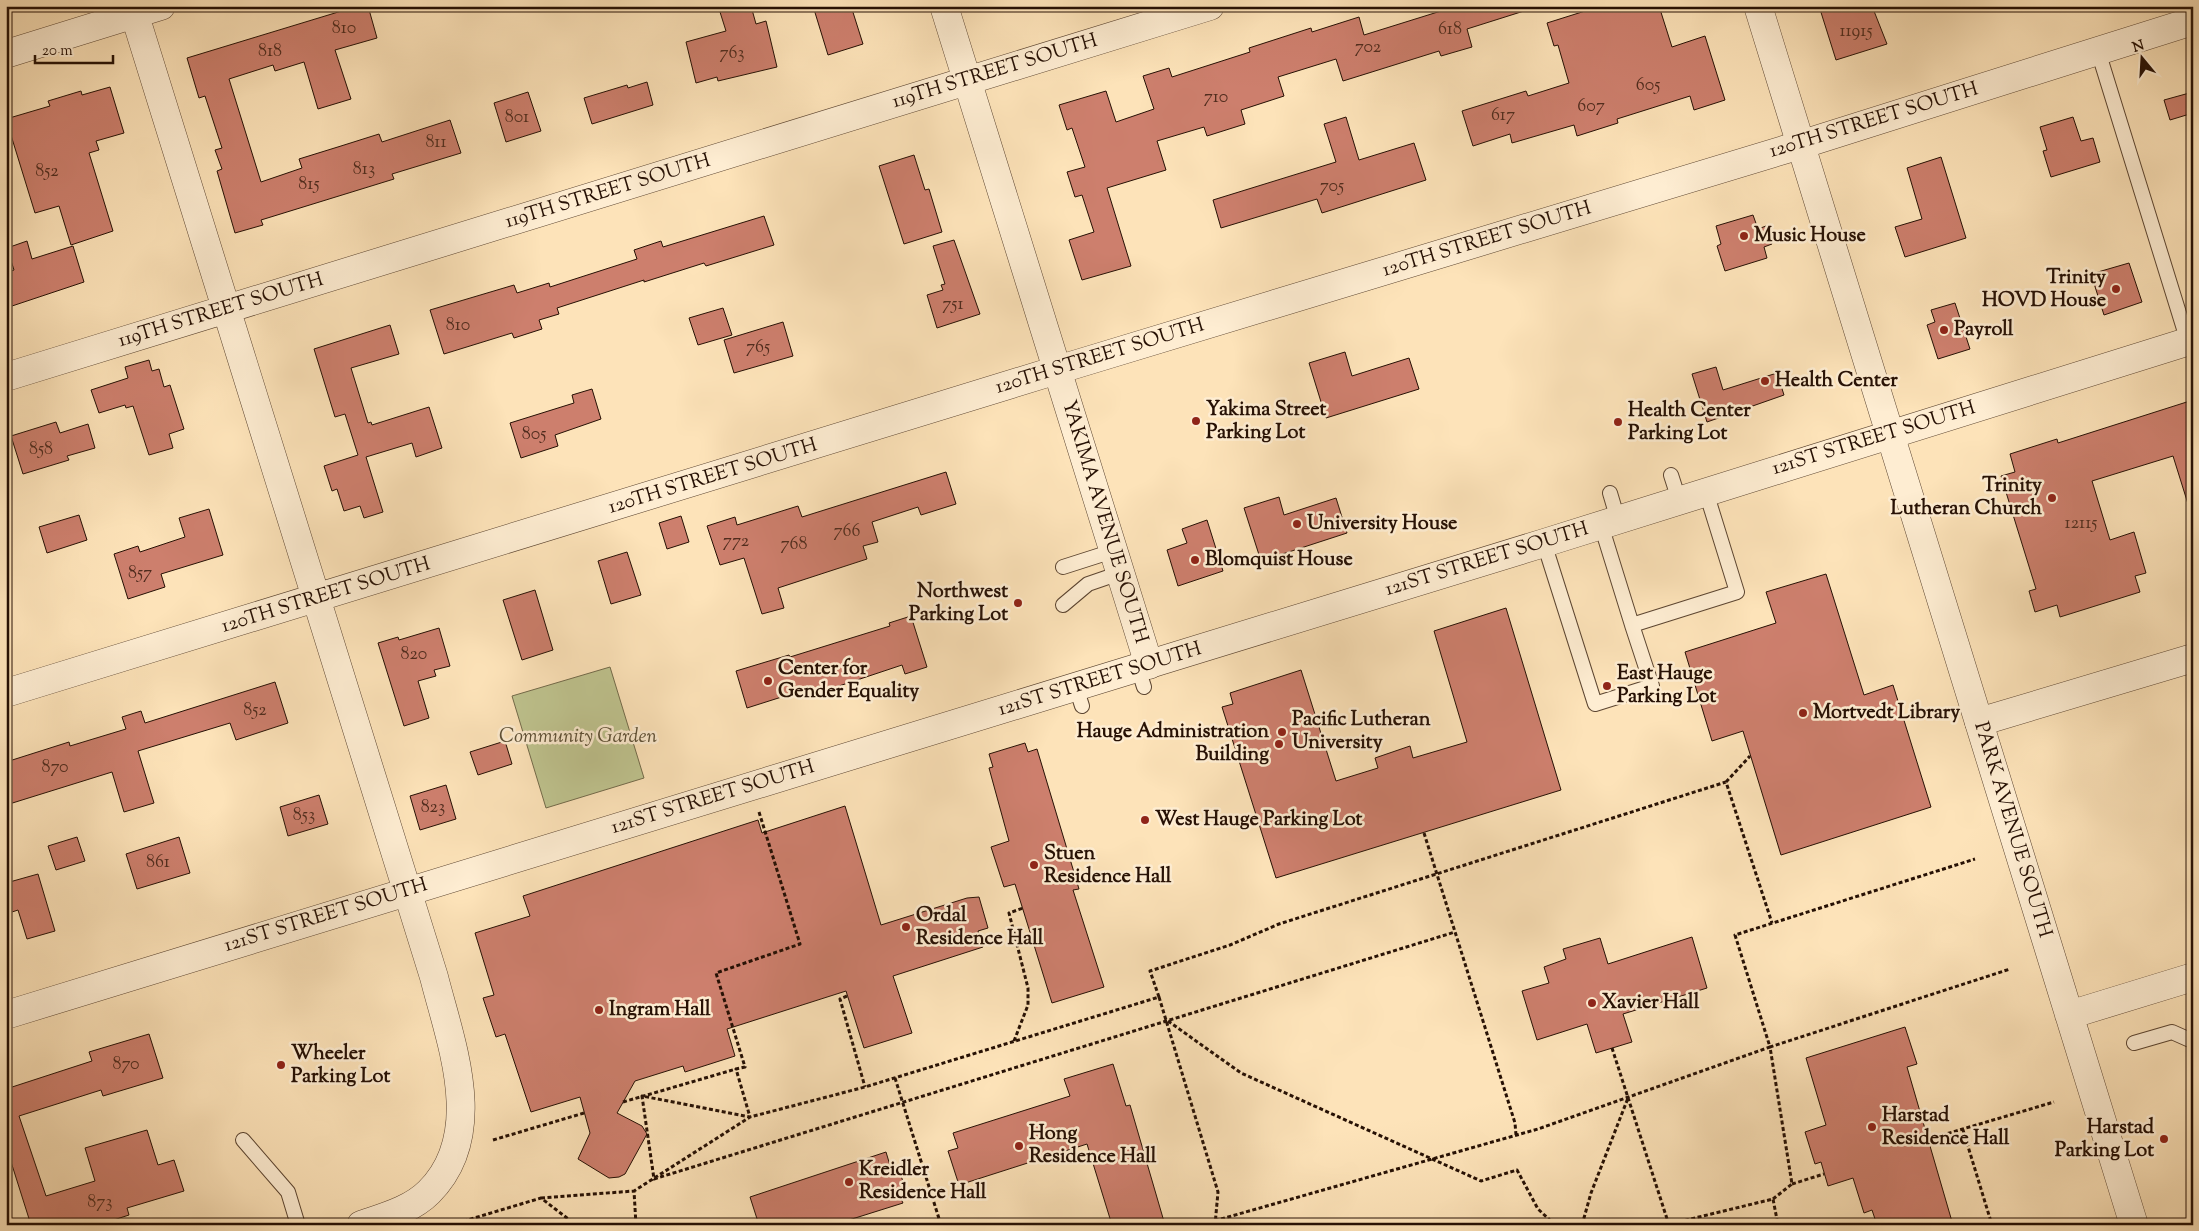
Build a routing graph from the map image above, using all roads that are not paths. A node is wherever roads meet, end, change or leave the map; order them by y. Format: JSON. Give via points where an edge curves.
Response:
{"nodes":[{"id":1,"x":161,"y":6,"type":"edge"},
{"id":2,"x":944,"y":6,"type":"edge"},
{"id":3,"x":1210,"y":6,"type":"edge"},
{"id":4,"x":1758,"y":6,"type":"edge"},
{"id":5,"x":134,"y":10,"type":"edge"},
{"id":6,"x":2193,"y":21,"type":"edge"},
{"id":7,"x":2098,"y":51,"type":"junction"},
{"id":8,"x":6,"y":54,"type":"edge"},
{"id":9,"x":967,"y":81,"type":"junction"},
{"id":10,"x":1800,"y":145,"type":"junction"},
{"id":11,"x":226,"y":309,"type":"junction"},
{"id":12,"x":2190,"y":341,"type":"edge"},
{"id":13,"x":1057,"y":370,"type":"junction"},
{"id":14,"x":6,"y":377,"type":"edge"},
{"id":15,"x":1890,"y":434,"type":"junction"},
{"id":16,"x":1671,"y":475,"type":"dead end"},
{"id":17,"x":1706,"y":492,"type":"junction"},
{"id":18,"x":1610,"y":493,"type":"dead end"},
{"id":19,"x":1679,"y":500,"type":"junction"},
{"id":20,"x":1609,"y":522,"type":"junction"},
{"id":21,"x":1548,"y":556,"type":"junction"},
{"id":22,"x":1117,"y":562,"type":"junction"},
{"id":23,"x":1062,"y":567,"type":"dead end"},
{"id":24,"x":316,"y":600,"type":"junction"},
{"id":25,"x":1063,"y":605,"type":"dead end"},
{"id":26,"x":1632,"y":625,"type":"junction"},
{"id":27,"x":2193,"y":658,"type":"edge"},
{"id":28,"x":1144,"y":673,"type":"junction"},
{"id":29,"x":6,"y":693,"type":"edge"},
{"id":30,"x":1979,"y":722,"type":"junction"},
{"id":31,"x":406,"y":892,"type":"junction"},
{"id":32,"x":2193,"y":978,"type":"edge"},
{"id":33,"x":6,"y":1015,"type":"edge"},
{"id":34,"x":2069,"y":1015,"type":"junction"},
{"id":35,"x":2190,"y":1040,"type":"dead end"},
{"id":36,"x":2134,"y":1043,"type":"dead end"},
{"id":37,"x":243,"y":1140,"type":"dead end"},
{"id":38,"x":298,"y":1225,"type":"edge"},
{"id":39,"x":361,"y":1225,"type":"edge"},
{"id":40,"x":2134,"y":1225,"type":"edge"}],
"edges":[{"from":1,"to":5,"type":"street"},
{"from":2,"to":9,"type":"street","name":"YAKIMA AVENUE SOUTH"},
{"from":3,"to":9,"type":"street","name":"119TH STREET SOUTH"},
{"from":4,"to":10,"type":"street","name":"PARK AVENUE SOUTH"},
{"from":5,"to":8,"type":"street"},
{"from":5,"to":11,"type":"street"},
{"from":6,"to":7,"type":"street","name":"120TH STREET SOUTH"},
{"from":7,"to":10,"type":"street","name":"120TH STREET SOUTH"},
{"from":7,"to":12,"type":"lane"},
{"from":9,"to":11,"type":"street","name":"119TH STREET SOUTH"},
{"from":9,"to":13,"type":"street","name":"YAKIMA AVENUE SOUTH"},
{"from":10,"to":13,"type":"street","name":"120TH STREET SOUTH"},
{"from":10,"to":15,"type":"street","name":"PARK AVENUE SOUTH"},
{"from":11,"to":14,"type":"street","name":"119TH STREET SOUTH"},
{"from":11,"to":24,"type":"street"},
{"from":12,"to":15,"type":"street","name":"121ST STREET SOUTH"},
{"from":13,"to":22,"type":"street","name":"YAKIMA AVENUE SOUTH"},
{"from":13,"to":24,"type":"street","name":"120TH STREET SOUTH"},
{"from":15,"to":17,"type":"street","name":"121ST STREET SOUTH"},
{"from":15,"to":30,"type":"street","name":"PARK AVENUE SOUTH"},
{"from":16,"to":19,"type":"lane"},
{"from":17,"to":19,"type":"street","name":"121ST STREET SOUTH"},
{"from":17,"to":26,"type":"lane","via":[[1737,592]]},
{"from":18,"to":20,"type":"lane"},
{"from":19,"to":20,"type":"street","name":"121ST STREET SOUTH"},
{"from":20,"to":21,"type":"street","name":"121ST STREET SOUTH"},
{"from":20,"to":26,"type":"lane","via":[[1609,551]]},
{"from":21,"to":26,"type":"lane","via":[[1595,704],[1652,686]]},
{"from":21,"to":28,"type":"street","name":"121ST STREET SOUTH"},
{"from":22,"to":23,"type":"lane"},
{"from":22,"to":25,"type":"lane"},
{"from":22,"to":28,"type":"street","name":"YAKIMA AVENUE SOUTH"},
{"from":24,"to":29,"type":"street","name":"120TH STREET SOUTH"},
{"from":24,"to":31,"type":"street"},
{"from":27,"to":30,"type":"street"},
{"from":28,"to":31,"type":"street","name":"121ST STREET SOUTH","via":[[1079,697]]},
{"from":30,"to":34,"type":"street","name":"PARK AVENUE SOUTH"},
{"from":31,"to":33,"type":"street","name":"121ST STREET SOUTH"},
{"from":31,"to":39,"type":"street","via":[[434,977],[460,1086],[458,1136],[453,1155],[428,1193],[394,1214]]},
{"from":32,"to":34,"type":"street"},
{"from":34,"to":40,"type":"street","name":"PARK AVENUE SOUTH"},
{"from":35,"to":36,"type":"lane","via":[[2172,1032]]},
{"from":37,"to":38,"type":"lane","via":[[288,1192]]}]}
